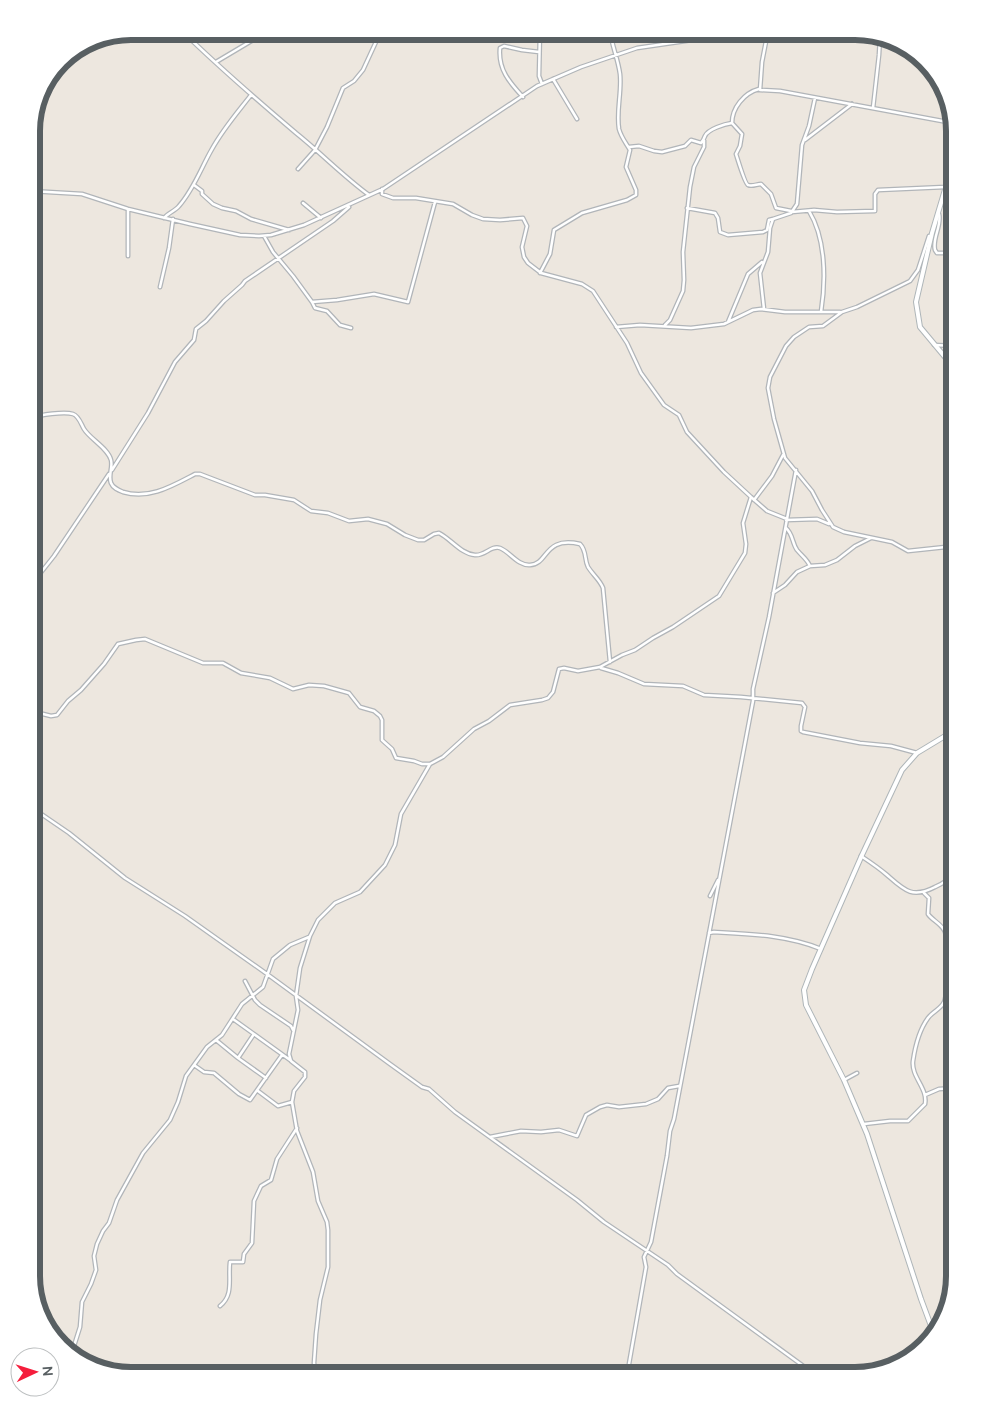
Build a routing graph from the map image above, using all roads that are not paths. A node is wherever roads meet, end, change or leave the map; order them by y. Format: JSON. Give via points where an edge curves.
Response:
{"nodes":[{"id":1,"x":192,"y":40,"type":"edge"},
{"id":2,"x":260,"y":40,"type":"edge"},
{"id":3,"x":377,"y":40,"type":"edge"},
{"id":4,"x":540,"y":40,"type":"edge"},
{"id":5,"x":611,"y":40,"type":"edge"},
{"id":6,"x":690,"y":40,"type":"edge"},
{"id":7,"x":767,"y":40,"type":"edge"},
{"id":8,"x":249,"y":42,"type":"joint"},
{"id":9,"x":677,"y":42,"type":"joint"},
{"id":10,"x":880,"y":43,"type":"edge"},
{"id":11,"x":539,"y":52,"type":"junction"},
{"id":12,"x":616,"y":54,"type":"junction"},
{"id":13,"x":216,"y":62,"type":"junction"},
{"id":14,"x":553,"y":79,"type":"junction"},
{"id":15,"x":542,"y":84,"type":"junction"},
{"id":16,"x":759,"y":89,"type":"junction"},
{"id":17,"x":250,"y":95,"type":"junction"},
{"id":18,"x":523,"y":97,"type":"junction"},
{"id":19,"x":815,"y":98,"type":"junction"},
{"id":20,"x":852,"y":104,"type":"junction"},
{"id":21,"x":873,"y":108,"type":"junction"},
{"id":22,"x":577,"y":119,"type":"dead end"},
{"id":23,"x":945,"y":122,"type":"edge"},
{"id":24,"x":732,"y":123,"type":"junction"},
{"id":25,"x":704,"y":140,"type":"junction"},
{"id":26,"x":804,"y":140,"type":"junction"},
{"id":27,"x":629,"y":148,"type":"junction"},
{"id":28,"x":315,"y":150,"type":"junction"},
{"id":29,"x":298,"y":170,"type":"dead end"},
{"id":30,"x":194,"y":185,"type":"junction"},
{"id":31,"x":946,"y":185,"type":"joint"},
{"id":32,"x":383,"y":189,"type":"junction"},
{"id":33,"x":40,"y":191,"type":"edge"},
{"id":34,"x":373,"y":194,"type":"junction"},
{"id":35,"x":369,"y":195,"type":"junction"},
{"id":36,"x":385,"y":196,"type":"junction"},
{"id":37,"x":435,"y":202,"type":"junction"},
{"id":38,"x":303,"y":203,"type":"dead end"},
{"id":39,"x":349,"y":207,"type":"dead end"},
{"id":40,"x":687,"y":208,"type":"junction"},
{"id":41,"x":128,"y":209,"type":"junction"},
{"id":42,"x":809,"y":211,"type":"junction"},
{"id":43,"x":791,"y":212,"type":"junction"},
{"id":44,"x":939,"y":212,"type":"junction"},
{"id":45,"x":164,"y":218,"type":"junction"},
{"id":46,"x":321,"y":218,"type":"junction"},
{"id":47,"x":773,"y":218,"type":"junction"},
{"id":48,"x":173,"y":219,"type":"junction"},
{"id":49,"x":935,"y":224,"type":"junction"},
{"id":50,"x":290,"y":230,"type":"junction"},
{"id":51,"x":264,"y":236,"type":"junction"},
{"id":52,"x":946,"y":252,"type":"edge"},
{"id":53,"x":128,"y":256,"type":"dead end"},
{"id":54,"x":277,"y":258,"type":"junction"},
{"id":55,"x":763,"y":261,"type":"junction"},
{"id":56,"x":540,"y":273,"type":"junction"},
{"id":57,"x":160,"y":287,"type":"dead end"},
{"id":58,"x":312,"y":302,"type":"junction"},
{"id":59,"x":764,"y":309,"type":"junction"},
{"id":60,"x":821,"y":312,"type":"junction"},
{"id":61,"x":842,"y":312,"type":"junction"},
{"id":62,"x":728,"y":322,"type":"junction"},
{"id":63,"x":664,"y":326,"type":"junction"},
{"id":64,"x":616,"y":327,"type":"junction"},
{"id":65,"x":351,"y":328,"type":"dead end"},
{"id":66,"x":933,"y":344,"type":"junction"},
{"id":67,"x":946,"y":345,"type":"edge"},
{"id":68,"x":946,"y":359,"type":"edge"},
{"id":69,"x":40,"y":416,"type":"edge"},
{"id":70,"x":783,"y":454,"type":"junction"},
{"id":71,"x":796,"y":470,"type":"junction"},
{"id":72,"x":110,"y":473,"type":"junction"},
{"id":73,"x":753,"y":499,"type":"junction"},
{"id":74,"x":786,"y":520,"type":"junction"},
{"id":75,"x":831,"y":525,"type":"junction"},
{"id":76,"x":786,"y":528,"type":"junction"},
{"id":77,"x":873,"y":537,"type":"junction"},
{"id":78,"x":946,"y":547,"type":"edge"},
{"id":79,"x":810,"y":566,"type":"junction"},
{"id":80,"x":40,"y":573,"type":"edge"},
{"id":81,"x":773,"y":593,"type":"junction"},
{"id":82,"x":610,"y":663,"type":"junction"},
{"id":83,"x":600,"y":667,"type":"junction"},
{"id":84,"x":753,"y":698,"type":"junction"},
{"id":85,"x":40,"y":713,"type":"edge"},
{"id":86,"x":946,"y":735,"type":"edge"},
{"id":87,"x":917,"y":752,"type":"junction"},
{"id":88,"x":430,"y":764,"type":"junction"},
{"id":89,"x":40,"y":813,"type":"edge"},
{"id":90,"x":861,"y":856,"type":"junction"},
{"id":91,"x":719,"y":878,"type":"junction"},
{"id":92,"x":946,"y":881,"type":"edge"},
{"id":93,"x":924,"y":892,"type":"junction"},
{"id":94,"x":710,"y":896,"type":"dead end"},
{"id":95,"x":709,"y":933,"type":"junction"},
{"id":96,"x":946,"y":934,"type":"edge"},
{"id":97,"x":310,"y":936,"type":"junction"},
{"id":98,"x":821,"y":950,"type":"junction"},
{"id":99,"x":267,"y":974,"type":"junction"},
{"id":100,"x":245,"y":981,"type":"dead end"},
{"id":101,"x":946,"y":993,"type":"edge"},
{"id":102,"x":253,"y":996,"type":"junction"},
{"id":103,"x":296,"y":996,"type":"junction"},
{"id":104,"x":232,"y":1019,"type":"junction"},
{"id":105,"x":293,"y":1030,"type":"junction"},
{"id":106,"x":254,"y":1034,"type":"junction"},
{"id":107,"x":216,"y":1040,"type":"junction"},
{"id":108,"x":282,"y":1055,"type":"junction"},
{"id":109,"x":238,"y":1058,"type":"junction"},
{"id":110,"x":291,"y":1061,"type":"junction"},
{"id":111,"x":194,"y":1065,"type":"junction"},
{"id":112,"x":856,"y":1073,"type":"dead end"},
{"id":113,"x":267,"y":1078,"type":"junction"},
{"id":114,"x":844,"y":1080,"type":"junction"},
{"id":115,"x":680,"y":1086,"type":"junction"},
{"id":116,"x":946,"y":1089,"type":"edge"},
{"id":117,"x":258,"y":1091,"type":"junction"},
{"id":118,"x":925,"y":1096,"type":"junction"},
{"id":119,"x":292,"y":1102,"type":"junction"},
{"id":120,"x":864,"y":1124,"type":"junction"},
{"id":121,"x":297,"y":1128,"type":"junction"},
{"id":122,"x":489,"y":1137,"type":"junction"},
{"id":123,"x":647,"y":1251,"type":"junction"},
{"id":124,"x":220,"y":1306,"type":"dead end"},
{"id":125,"x":931,"y":1326,"type":"edge"},
{"id":126,"x":74,"y":1347,"type":"edge"},
{"id":127,"x":315,"y":1367,"type":"edge"},
{"id":128,"x":628,"y":1367,"type":"edge"},
{"id":129,"x":805,"y":1367,"type":"edge"}],
"edges":[{"from":1,"to":13,"type":"street"},
{"from":2,"to":8,"type":"street"},
{"from":3,"to":28,"type":"street","via":[[363,70],[340,92]]},
{"from":4,"to":11,"type":"street"},
{"from":5,"to":12,"type":"street"},
{"from":6,"to":9,"type":"street"},
{"from":7,"to":16,"type":"street"},
{"from":8,"to":13,"type":"street"},
{"from":9,"to":12,"type":"street"},
{"from":10,"to":21,"type":"street"},
{"from":11,"to":15,"type":"street"},
{"from":11,"to":18,"type":"street","via":[[500,48],[503,71]]},
{"from":12,"to":14,"type":"street"},
{"from":12,"to":27,"type":"street","via":[[620,76],[619,128]]},
{"from":13,"to":17,"type":"street"},
{"from":14,"to":15,"type":"street"},
{"from":14,"to":22,"type":"street"},
{"from":15,"to":18,"type":"street"},
{"from":16,"to":19,"type":"street"},
{"from":16,"to":24,"type":"street","via":[[745,97],[733,113]]},
{"from":17,"to":28,"type":"street"},
{"from":17,"to":30,"type":"street","via":[[229,121]]},
{"from":18,"to":32,"type":"street"},
{"from":19,"to":20,"type":"street"},
{"from":19,"to":26,"type":"street"},
{"from":20,"to":21,"type":"street"},
{"from":20,"to":26,"type":"street"},
{"from":21,"to":23,"type":"street"},
{"from":24,"to":25,"type":"street","via":[[709,132]]},
{"from":24,"to":43,"type":"street","via":[[742,134],[736,154],[745,182],[761,184],[771,194],[776,208]]},
{"from":25,"to":27,"type":"street","via":[[700,144],[691,140],[685,146],[662,152],[639,146]]},
{"from":25,"to":40,"type":"street","via":[[692,174]]},
{"from":26,"to":43,"type":"street","via":[[798,201]]},
{"from":27,"to":56,"type":"street","via":[[626,167],[636,195],[582,212],[554,230],[550,254]]},
{"from":28,"to":29,"type":"street"},
{"from":28,"to":35,"type":"street"},
{"from":30,"to":45,"type":"street","via":[[179,206]]},
{"from":30,"to":50,"type":"street","via":[[218,206]]},
{"from":31,"to":42,"type":"street","via":[[877,191],[875,211]]},
{"from":31,"to":44,"type":"street"},
{"from":32,"to":34,"type":"street"},
{"from":32,"to":36,"type":"street"},
{"from":33,"to":41,"type":"street","via":[[82,194]]},
{"from":34,"to":35,"type":"street"},
{"from":34,"to":36,"type":"street"},
{"from":35,"to":46,"type":"street"},
{"from":36,"to":37,"type":"street"},
{"from":37,"to":56,"type":"street","via":[[458,206],[483,218],[524,218],[527,226],[522,252],[528,263]]},
{"from":37,"to":58,"type":"street","via":[[408,302],[374,294]]},
{"from":38,"to":46,"type":"street"},
{"from":39,"to":54,"type":"street"},
{"from":40,"to":47,"type":"street","via":[[715,213],[720,232],[728,235],[763,232]]},
{"from":40,"to":63,"type":"street","via":[[683,291]]},
{"from":41,"to":45,"type":"street"},
{"from":41,"to":53,"type":"street"},
{"from":42,"to":43,"type":"street"},
{"from":42,"to":60,"type":"street","via":[[818,232],[823,262]]},
{"from":43,"to":47,"type":"street"},
{"from":44,"to":49,"type":"street"},
{"from":44,"to":52,"type":"street","via":[[935,250],[937,253]]},
{"from":45,"to":48,"type":"street"},
{"from":46,"to":50,"type":"street"},
{"from":47,"to":55,"type":"street","via":[[768,252]]},
{"from":48,"to":51,"type":"street","via":[[240,235]]},
{"from":48,"to":57,"type":"street"},
{"from":49,"to":61,"type":"street","via":[[921,264],[912,279]]},
{"from":49,"to":66,"type":"street","via":[[916,302],[920,327]]},
{"from":50,"to":51,"type":"street"},
{"from":51,"to":54,"type":"street"},
{"from":54,"to":58,"type":"street"},
{"from":54,"to":72,"type":"street","via":[[245,281],[196,329],[194,340],[182,352]]},
{"from":55,"to":59,"type":"street","via":[[760,280]]},
{"from":55,"to":62,"type":"street","via":[[748,274]]},
{"from":56,"to":64,"type":"street","via":[[588,287]]},
{"from":58,"to":65,"type":"street","via":[[315,308],[327,311],[340,325]]},
{"from":59,"to":60,"type":"street"},
{"from":59,"to":62,"type":"street","via":[[753,310]]},
{"from":60,"to":61,"type":"street"},
{"from":61,"to":70,"type":"street","via":[[823,326],[809,327],[794,337],[769,379],[768,392]]},
{"from":62,"to":63,"type":"street","via":[[691,328]]},
{"from":63,"to":64,"type":"street"},
{"from":64,"to":73,"type":"street","via":[[641,373],[661,401],[678,413],[687,432]]},
{"from":66,"to":67,"type":"street"},
{"from":66,"to":68,"type":"street"},
{"from":69,"to":72,"type":"street","via":[[68,413],[76,416],[110,458]]},
{"from":70,"to":71,"type":"street"},
{"from":70,"to":73,"type":"street","via":[[772,476]]},
{"from":71,"to":74,"type":"street"},
{"from":71,"to":75,"type":"street"},
{"from":72,"to":80,"type":"street"},
{"from":72,"to":82,"type":"street","via":[[111,484],[115,488],[139,496],[164,489],[195,474],[203,474],[255,495],[294,500],[311,511],[349,521],[388,524],[418,540],[439,533],[473,555],[501,549],[527,565],[537,563],[559,544],[580,544],[588,566],[603,588]]},
{"from":73,"to":74,"type":"street"},
{"from":73,"to":82,"type":"street","via":[[742,523],[745,553],[719,596],[673,628]]},
{"from":74,"to":75,"type":"street","via":[[817,519]]},
{"from":74,"to":76,"type":"street"},
{"from":75,"to":77,"type":"street","via":[[838,530]]},
{"from":76,"to":79,"type":"street"},
{"from":76,"to":81,"type":"street"},
{"from":77,"to":78,"type":"street","via":[[912,551]]},
{"from":77,"to":79,"type":"street","via":[[825,566]]},
{"from":79,"to":81,"type":"street","via":[[797,572],[785,586]]},
{"from":81,"to":84,"type":"street"},
{"from":82,"to":83,"type":"street"},
{"from":83,"to":84,"type":"street","via":[[644,684],[682,686],[704,695]]},
{"from":83,"to":88,"type":"street","via":[[559,669],[553,692],[548,698],[510,705]]},
{"from":84,"to":87,"type":"street","via":[[803,704],[803,732]]},
{"from":84,"to":91,"type":"street"},
{"from":85,"to":88,"type":"street","via":[[57,715],[118,644],[145,639],[203,662],[223,662],[241,673],[270,678],[293,689],[324,686],[349,693],[360,707],[380,716],[382,740],[396,758]]},
{"from":86,"to":87,"type":"street"},
{"from":87,"to":90,"type":"street","via":[[896,780]]},
{"from":88,"to":97,"type":"street","via":[[401,814],[395,845],[385,864],[360,892],[335,903],[320,918]]},
{"from":89,"to":99,"type":"street","via":[[125,878]]},
{"from":90,"to":93,"type":"street","via":[[902,888],[913,893]]},
{"from":90,"to":98,"type":"street"},
{"from":91,"to":94,"type":"street"},
{"from":91,"to":95,"type":"street"},
{"from":92,"to":93,"type":"street"},
{"from":93,"to":96,"type":"street","via":[[929,898],[928,914]]},
{"from":95,"to":98,"type":"street","via":[[774,937]]},
{"from":95,"to":115,"type":"street"},
{"from":97,"to":99,"type":"street","via":[[275,956]]},
{"from":97,"to":103,"type":"street"},
{"from":98,"to":114,"type":"street","via":[[806,984],[804,998]]},
{"from":99,"to":102,"type":"street","via":[[263,987]]},
{"from":99,"to":103,"type":"street"},
{"from":100,"to":102,"type":"street"},
{"from":101,"to":118,"type":"street","via":[[943,1004],[925,1023],[913,1059],[914,1072]]},
{"from":102,"to":104,"type":"street","via":[[242,1004]]},
{"from":102,"to":105,"type":"street"},
{"from":103,"to":105,"type":"street","via":[[298,1010]]},
{"from":103,"to":122,"type":"street","via":[[429,1089]]},
{"from":104,"to":106,"type":"street"},
{"from":104,"to":107,"type":"street"},
{"from":105,"to":110,"type":"street","via":[[289,1051]]},
{"from":106,"to":108,"type":"street"},
{"from":106,"to":109,"type":"street"},
{"from":107,"to":109,"type":"street"},
{"from":107,"to":111,"type":"street"},
{"from":108,"to":110,"type":"street"},
{"from":108,"to":113,"type":"street"},
{"from":109,"to":113,"type":"street"},
{"from":110,"to":119,"type":"street","via":[[305,1074],[294,1091]]},
{"from":111,"to":117,"type":"street","via":[[202,1071],[214,1073],[249,1100]]},
{"from":111,"to":126,"type":"street","via":[[186,1076],[170,1120],[142,1153],[96,1244],[96,1270],[82,1302]]},
{"from":112,"to":114,"type":"street"},
{"from":113,"to":117,"type":"street"},
{"from":114,"to":120,"type":"street"},
{"from":115,"to":122,"type":"street","via":[[668,1088],[658,1099],[646,1104],[600,1107],[586,1115],[577,1136],[557,1130],[522,1131]]},
{"from":115,"to":123,"type":"street"},
{"from":116,"to":118,"type":"street"},
{"from":117,"to":119,"type":"street","via":[[278,1106]]},
{"from":118,"to":120,"type":"street","via":[[924,1106],[908,1121]]},
{"from":119,"to":121,"type":"street"},
{"from":120,"to":125,"type":"street"},
{"from":121,"to":124,"type":"street","via":[[277,1159],[271,1180],[261,1186],[254,1201],[252,1243],[242,1262],[230,1263],[229,1293]]},
{"from":121,"to":127,"type":"street","via":[[328,1225],[328,1267],[320,1300]]},
{"from":122,"to":123,"type":"street"},
{"from":123,"to":128,"type":"street"},
{"from":123,"to":129,"type":"street"}]}
